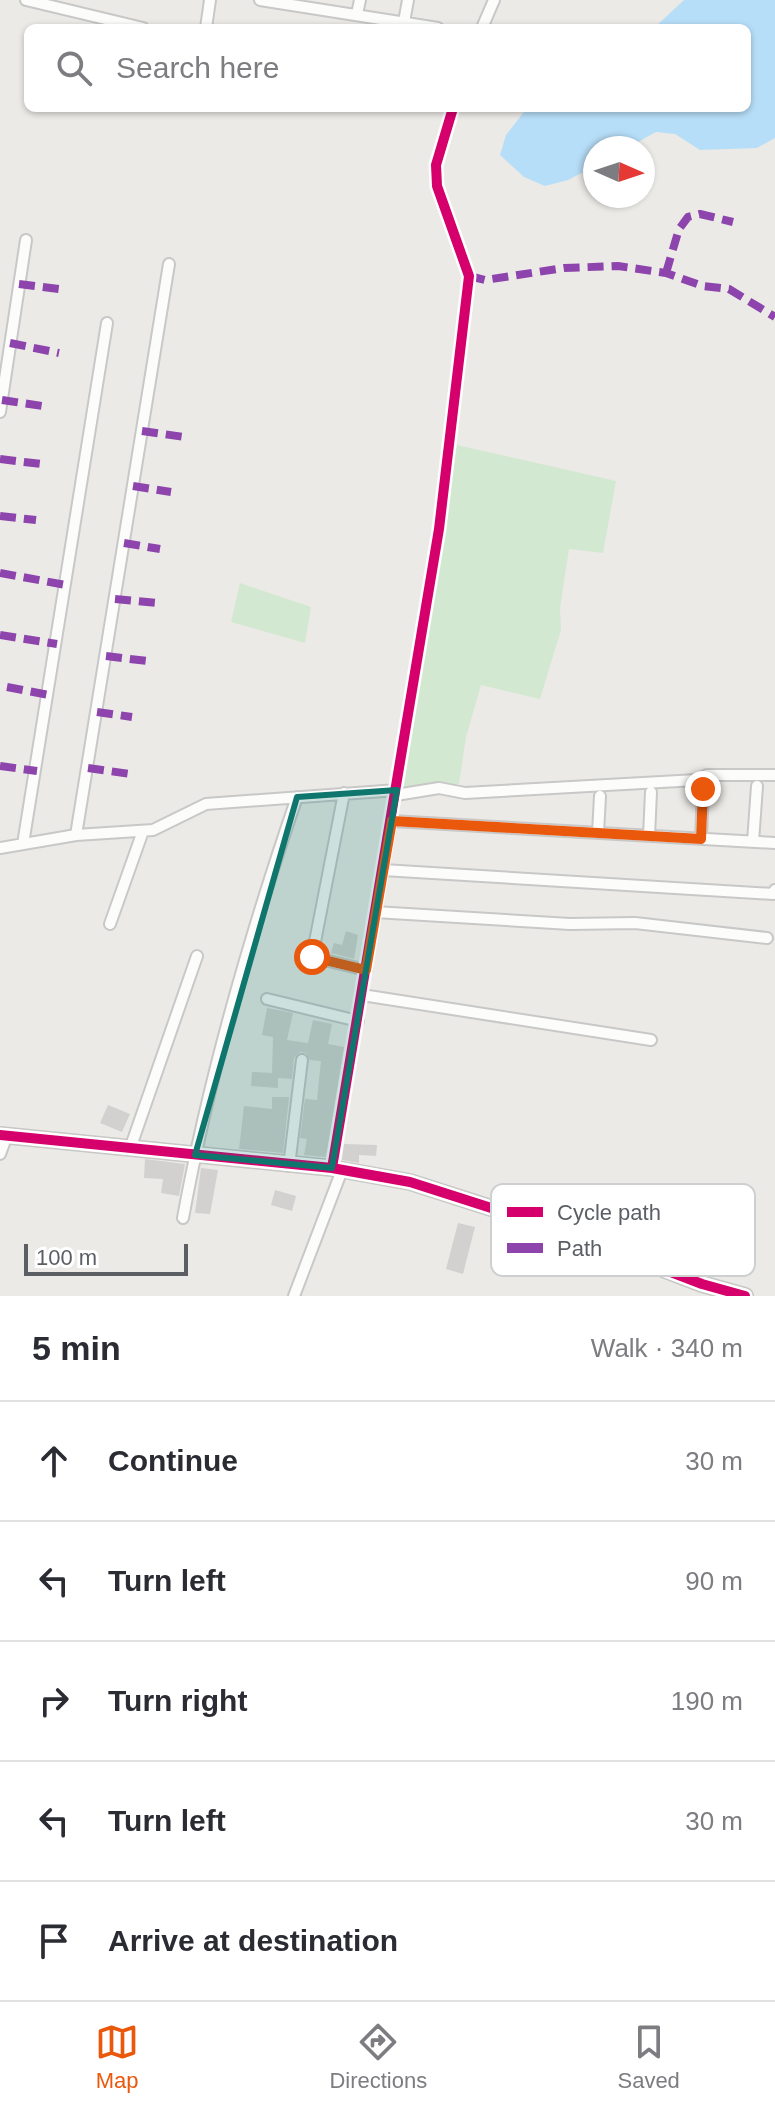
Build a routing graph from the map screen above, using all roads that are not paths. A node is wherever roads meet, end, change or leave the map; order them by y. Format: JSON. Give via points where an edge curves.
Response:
{"nodes":[{"id":1,"x":26,"y":0,"type":"edge"},
{"id":2,"x":210,"y":0,"type":"edge"},
{"id":3,"x":260,"y":0,"type":"edge"},
{"id":4,"x":360,"y":0,"type":"edge"},
{"id":5,"x":408,"y":0,"type":"edge"},
{"id":6,"x":494,"y":0,"type":"edge"},
{"id":7,"x":308,"y":4,"type":"edge"},
{"id":8,"x":357,"y":14,"type":"junction"},
{"id":9,"x":404,"y":22,"type":"junction"},
{"id":10,"x":126,"y":24,"type":"edge"},
{"id":11,"x":207,"y":24,"type":"edge"},
{"id":12,"x":415,"y":24,"type":"edge"},
{"id":13,"x":484,"y":24,"type":"edge"},
{"id":14,"x":452,"y":112,"type":"edge"},
{"id":15,"x":26,"y":240,"type":"dead end"},
{"id":16,"x":169,"y":264,"type":"dead end"},
{"id":17,"x":107,"y":323,"type":"dead end"},
{"id":18,"x":0,"y":412,"type":"edge"},
{"id":19,"x":775,"y":775,"type":"edge"},
{"id":20,"x":757,"y":786,"type":"dead end"},
{"id":21,"x":703,"y":789,"type":"dead end"},
{"id":22,"x":651,"y":792,"type":"dead end"},
{"id":23,"x":344,"y":793,"type":"junction"},
{"id":24,"x":396,"y":793,"type":"junction"},
{"id":25,"x":600,"y":796,"type":"dead end"},
{"id":26,"x":297,"y":797,"type":"junction"},
{"id":27,"x":392,"y":821,"type":"junction"},
{"id":28,"x":143,"y":831,"type":"junction"},
{"id":29,"x":598,"y":833,"type":"junction"},
{"id":30,"x":76,"y":835,"type":"junction"},
{"id":31,"x":649,"y":836,"type":"junction"},
{"id":32,"x":701,"y":839,"type":"junction"},
{"id":33,"x":753,"y":842,"type":"junction"},
{"id":34,"x":775,"y":843,"type":"edge"},
{"id":35,"x":23,"y":844,"type":"junction"},
{"id":36,"x":0,"y":848,"type":"edge"},
{"id":37,"x":383,"y":870,"type":"junction"},
{"id":38,"x":775,"y":890,"type":"edge"},
{"id":39,"x":375,"y":912,"type":"junction"},
{"id":40,"x":110,"y":924,"type":"dead end"},
{"id":41,"x":767,"y":938,"type":"dead end"},
{"id":42,"x":197,"y":956,"type":"dead end"},
{"id":43,"x":366,"y":970,"type":"junction"},
{"id":44,"x":362,"y":995,"type":"junction"},
{"id":45,"x":267,"y":999,"type":"dead end"},
{"id":46,"x":358,"y":1021,"type":"junction"},
{"id":47,"x":651,"y":1040,"type":"dead end"},
{"id":48,"x":302,"y":1060,"type":"dead end"},
{"id":49,"x":3,"y":1135,"type":"edge"},
{"id":50,"x":131,"y":1146,"type":"junction"},
{"id":51,"x":0,"y":1154,"type":"edge"},
{"id":52,"x":195,"y":1155,"type":"junction"},
{"id":53,"x":289,"y":1166,"type":"junction"},
{"id":54,"x":337,"y":1169,"type":"junction"},
{"id":55,"x":491,"y":1208,"type":"edge"},
{"id":56,"x":183,"y":1218,"type":"dead end"},
{"id":57,"x":688,"y":1276,"type":"edge"},
{"id":58,"x":294,"y":1296,"type":"edge"},
{"id":59,"x":745,"y":1296,"type":"edge"}],
"edges":[{"from":1,"to":10,"type":"street"},
{"from":2,"to":11,"type":"street"},
{"from":3,"to":7,"type":"street"},
{"from":4,"to":8,"type":"street"},
{"from":5,"to":9,"type":"street"},
{"from":6,"to":13,"type":"street"},
{"from":7,"to":8,"type":"street"},
{"from":8,"to":9,"type":"street"},
{"from":9,"to":12,"type":"street"},
{"from":14,"to":24,"type":"street","via":[[436,165],[437,186],[469,276],[439,529]]},
{"from":15,"to":18,"type":"street"},
{"from":16,"to":30,"type":"street"},
{"from":17,"to":35,"type":"street"},
{"from":19,"to":24,"type":"street"},
{"from":20,"to":33,"type":"street"},
{"from":21,"to":32,"type":"street"},
{"from":22,"to":31,"type":"street"},
{"from":23,"to":24,"type":"street"},
{"from":23,"to":26,"type":"street"},
{"from":23,"to":43,"type":"street","via":[[312,957]]},
{"from":24,"to":27,"type":"street"},
{"from":25,"to":29,"type":"street"},
{"from":26,"to":28,"type":"street","via":[[206,804]]},
{"from":26,"to":52,"type":"street","via":[[246,958]]},
{"from":27,"to":29,"type":"street"},
{"from":27,"to":37,"type":"street"},
{"from":28,"to":30,"type":"street"},
{"from":28,"to":40,"type":"street"},
{"from":29,"to":31,"type":"street"},
{"from":30,"to":35,"type":"street"},
{"from":31,"to":32,"type":"street"},
{"from":32,"to":33,"type":"street"},
{"from":33,"to":34,"type":"street"},
{"from":35,"to":36,"type":"street"},
{"from":37,"to":38,"type":"street","via":[[773,894]]},
{"from":37,"to":39,"type":"street"},
{"from":39,"to":41,"type":"street","via":[[635,923]]},
{"from":39,"to":43,"type":"street"},
{"from":42,"to":50,"type":"street"},
{"from":43,"to":44,"type":"street"},
{"from":44,"to":46,"type":"street"},
{"from":44,"to":47,"type":"street"},
{"from":45,"to":46,"type":"street"},
{"from":46,"to":54,"type":"street"},
{"from":48,"to":53,"type":"street"},
{"from":49,"to":50,"type":"street"},
{"from":49,"to":51,"type":"street"},
{"from":50,"to":52,"type":"street"},
{"from":52,"to":53,"type":"street"},
{"from":52,"to":56,"type":"street"},
{"from":53,"to":54,"type":"street"},
{"from":54,"to":55,"type":"street","via":[[410,1182]]},
{"from":54,"to":58,"type":"street"},
{"from":57,"to":59,"type":"street"}]}
